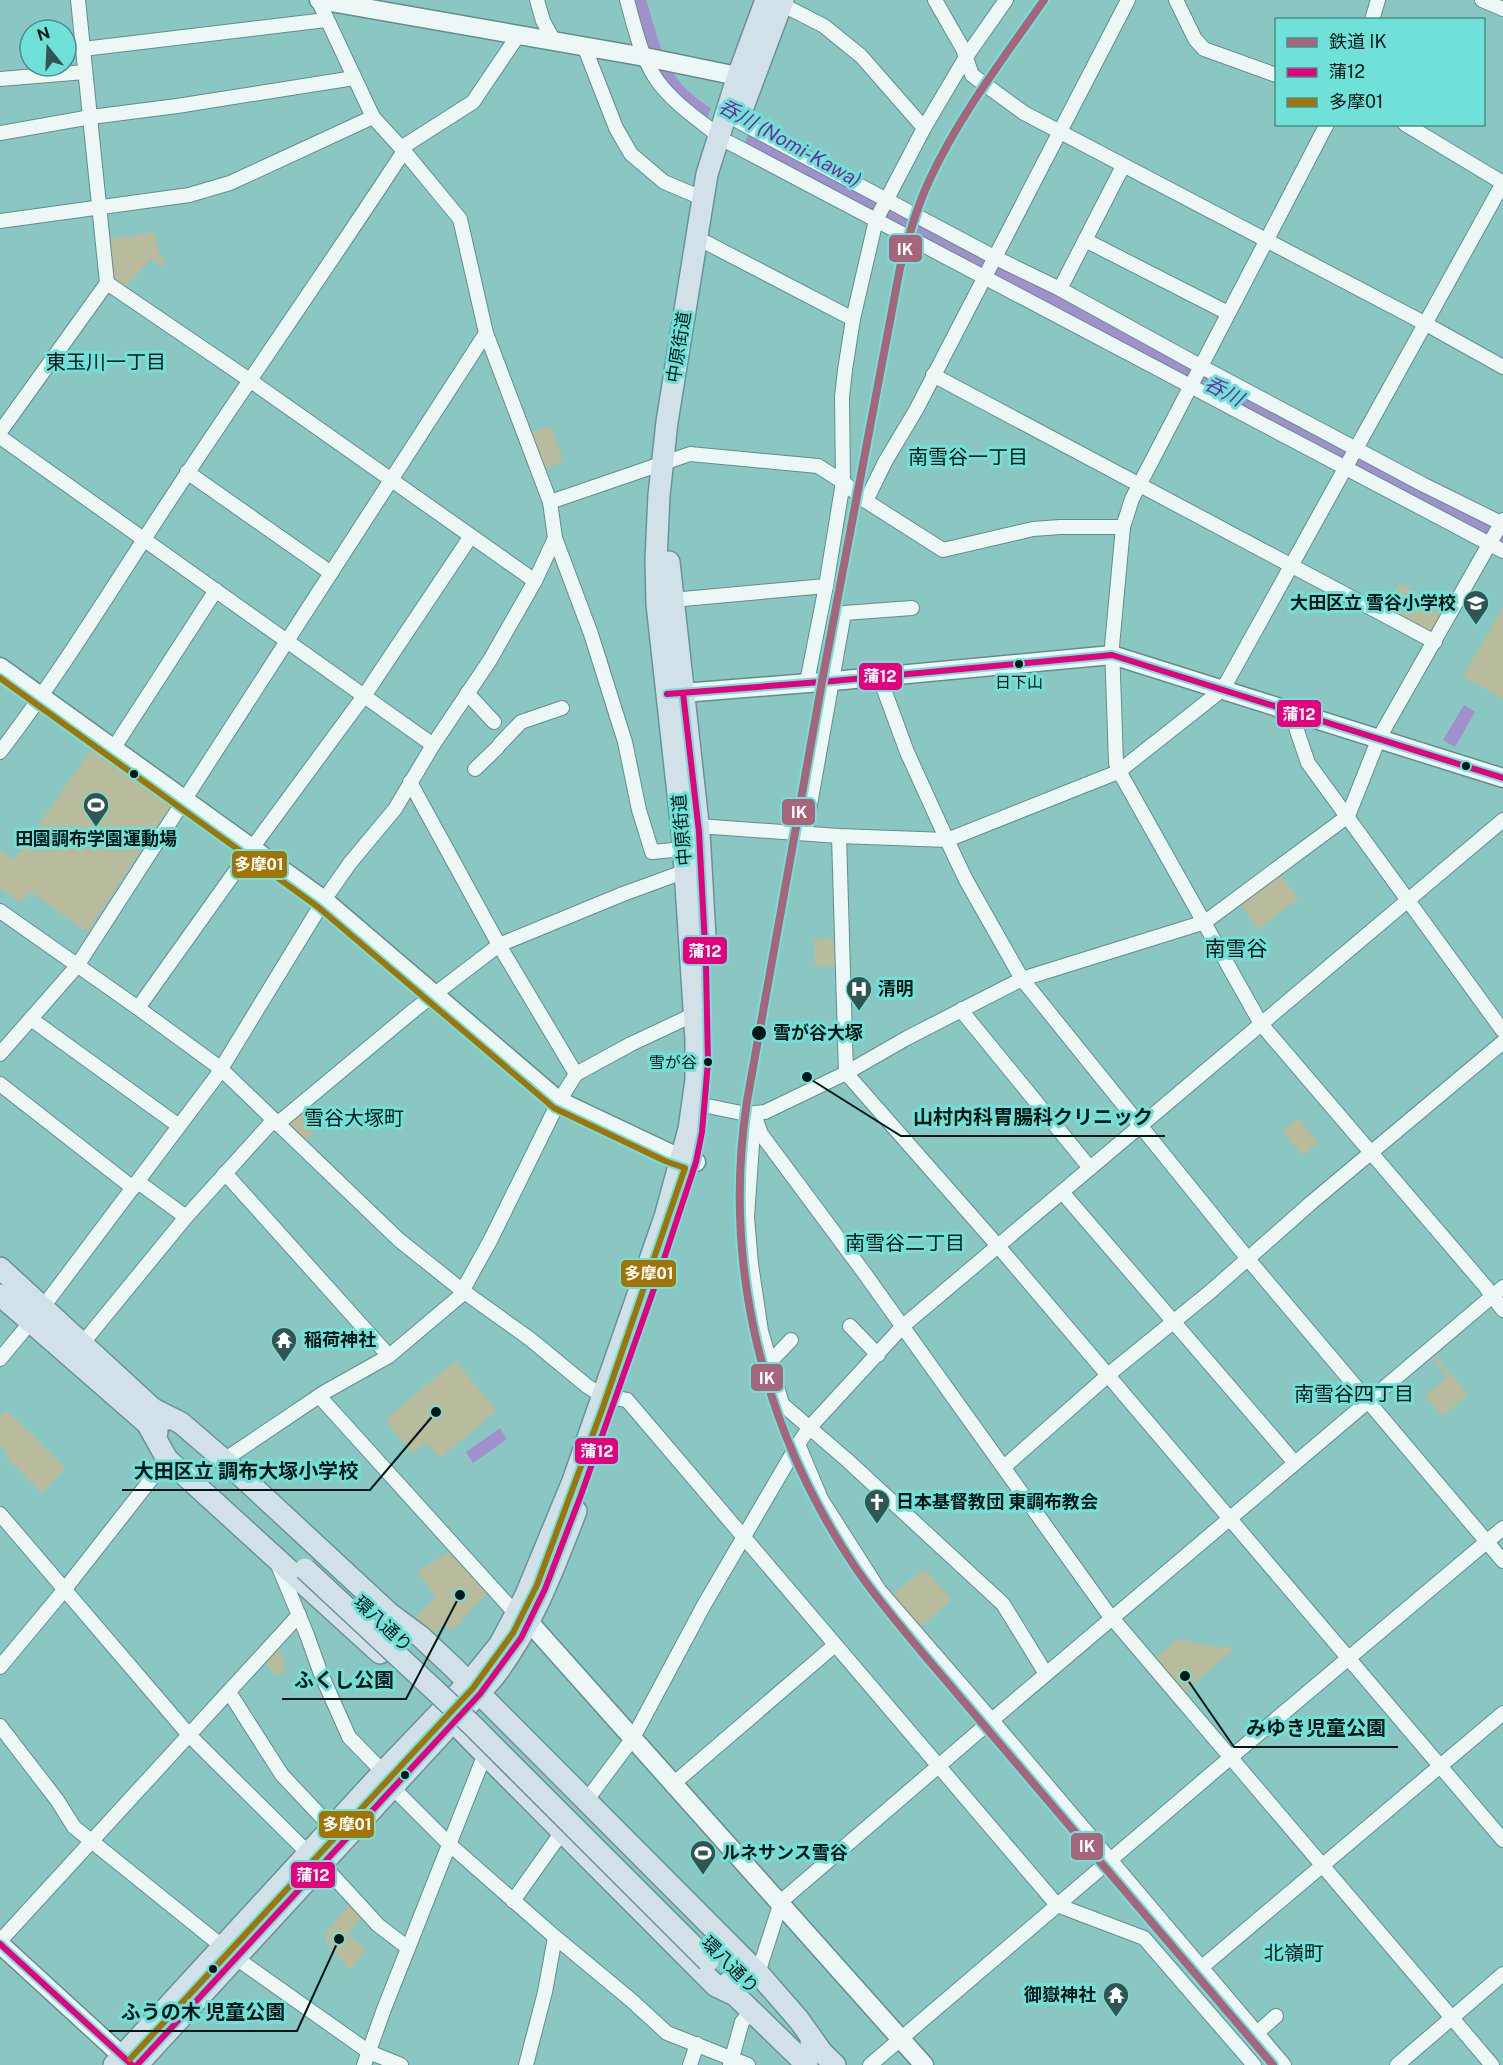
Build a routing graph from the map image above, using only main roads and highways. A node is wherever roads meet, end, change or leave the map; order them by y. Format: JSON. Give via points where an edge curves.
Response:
{"nodes":[{"id":1,"x":777,"y":1,"type":"edge"},
{"id":2,"x":729,"y":129,"type":"junction"},
{"id":3,"x":669,"y":460,"type":"junction"},
{"id":4,"x":675,"y":693,"type":"junction"},
{"id":5,"x":693,"y":872,"type":"junction"},
{"id":6,"x":699,"y":1104,"type":"junction"},
{"id":7,"x":0,"y":1268,"type":"edge"},
{"id":8,"x":0,"y":1295,"type":"edge"},
{"id":9,"x":36,"y":1314,"type":"junction"},
{"id":10,"x":151,"y":1417,"type":"junction"},
{"id":11,"x":390,"y":1614,"type":"junction"},
{"id":12,"x":366,"y":1640,"type":"junction"},
{"id":13,"x":474,"y":1688,"type":"junction"},
{"id":14,"x":447,"y":1715,"type":"junction"},
{"id":15,"x":388,"y":1780,"type":"junction"},
{"id":16,"x":315,"y":1859,"type":"junction"},
{"id":17,"x":712,"y":1955,"type":"junction"},
{"id":18,"x":735,"y":1995,"type":"junction"},
{"id":19,"x":821,"y":2060,"type":"edge"},
{"id":20,"x":126,"y":2063,"type":"edge"}],
"edges":[{"from":1,"to":2,"type":"main road","name":"中原街道"},
{"from":2,"to":3,"type":"main road","name":"中原街道"},
{"from":2,"to":3,"type":"main road","name":"中原街道","via":[[702,198]]},
{"from":3,"to":4,"type":"main road","name":"中原街道","via":[[669,577]]},
{"from":3,"to":4,"type":"main road","name":"中原街道","via":[[656,580]]},
{"from":4,"to":5,"type":"main road","name":"中原街道","via":[[684,849]]},
{"from":4,"to":5,"type":"main road","name":"中原街道","via":[[698,826]]},
{"from":5,"to":6,"type":"main road","name":"中原街道"},
{"from":5,"to":6,"type":"main road","name":"中原街道","via":[[708,1042]]},
{"from":6,"to":13,"type":"main road","name":"中原街道","via":[[682,1158],[656,1283],[610,1396],[573,1518],[523,1619],[500,1644]]},
{"from":7,"to":9,"type":"main road","name":"環八通り"},
{"from":8,"to":9,"type":"main road","name":"環八通り"},
{"from":9,"to":10,"type":"main road","name":"環八通り"},
{"from":9,"to":10,"type":"main road","name":"環八通り","via":[[82,1344]]},
{"from":10,"to":11,"type":"main road","via":[[181,1423]]},
{"from":10,"to":12,"type":"main road","via":[[167,1459]]},
{"from":10,"to":17,"type":"main road","name":"環八通り","via":[[482,1715]]},
{"from":11,"to":12,"type":"main road"},
{"from":11,"to":13,"type":"main road","via":[[423,1639]]},
{"from":12,"to":14,"type":"main road"},
{"from":13,"to":14,"type":"main road","name":"中原街道"},
{"from":13,"to":19,"type":"main road","via":[[758,1973],[799,2020]]},
{"from":14,"to":15,"type":"main road","name":"中原街道"},
{"from":14,"to":18,"type":"main road","via":[[716,1986]]},
{"from":15,"to":16,"type":"main road","name":"中原街道"},
{"from":15,"to":16,"type":"main road","name":"中原街道","via":[[332,1828]]},
{"from":16,"to":20,"type":"main road","name":"中原街道"},
{"from":17,"to":18,"type":"main road","name":"環八通り"},
{"from":17,"to":19,"type":"main road","name":"環八通り","via":[[792,2026]]},
{"from":18,"to":19,"type":"main road","name":"環八通り"}]}
